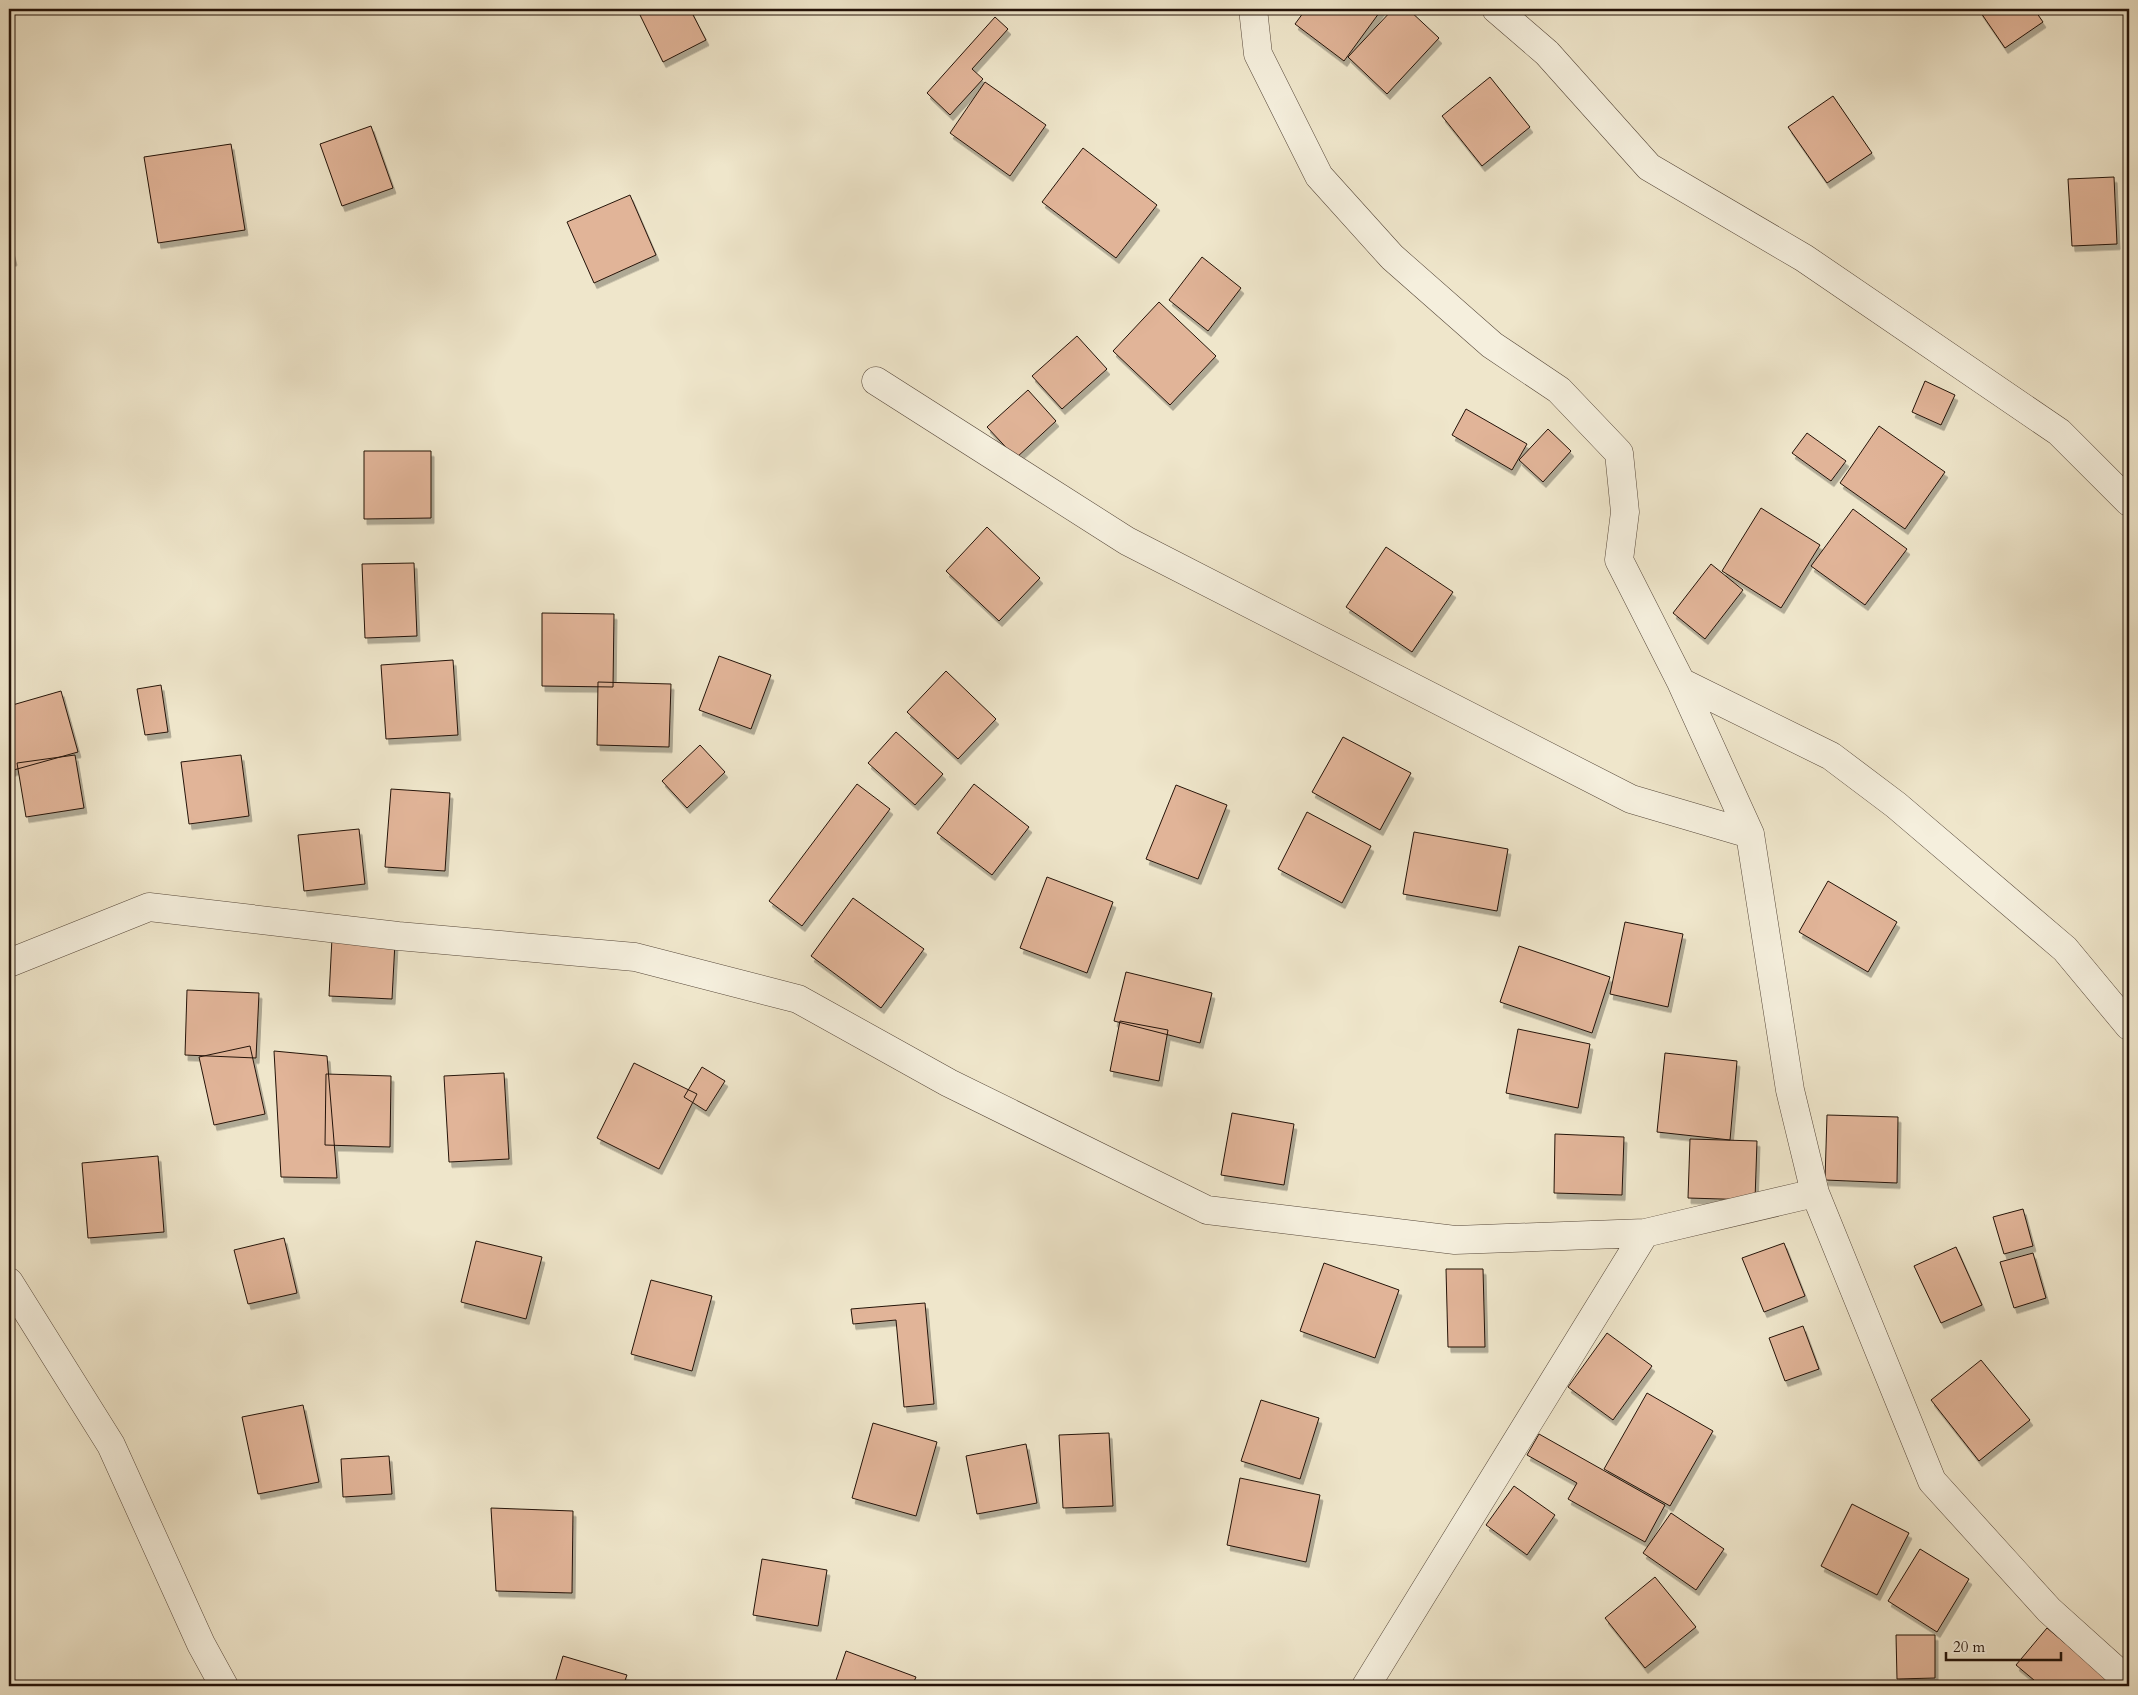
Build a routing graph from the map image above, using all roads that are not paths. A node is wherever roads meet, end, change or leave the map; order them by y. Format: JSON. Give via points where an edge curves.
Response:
{"nodes":[{"id":1,"x":1253,"y":9,"type":"edge"},
{"id":2,"x":1496,"y":9,"type":"edge"},
{"id":3,"x":876,"y":381,"type":"dead end"},
{"id":4,"x":2129,"y":502,"type":"edge"},
{"id":5,"x":1681,"y":682,"type":"junction"},
{"id":6,"x":1750,"y":834,"type":"junction"},
{"id":7,"x":9,"y":963,"type":"edge"},
{"id":8,"x":2129,"y":1026,"type":"edge"},
{"id":9,"x":1815,"y":1193,"type":"junction"},
{"id":10,"x":1645,"y":1233,"type":"junction"},
{"id":11,"x":9,"y":1282,"type":"edge"},
{"id":12,"x":2129,"y":1682,"type":"edge"},
{"id":13,"x":224,"y":1686,"type":"edge"},
{"id":14,"x":1366,"y":1686,"type":"edge"}],
"edges":[{"from":1,"to":5,"type":"street","via":[[1258,54],[1319,176],[1392,257],[1492,344],[1559,390],[1619,453],[1625,512],[1619,560]]},
{"from":2,"to":4,"type":"street","via":[[1547,53],[1649,167],[1804,258],[2059,432]]},
{"from":3,"to":6,"type":"street","via":[[1127,542],[1632,799]]},
{"from":5,"to":6,"type":"street"},
{"from":5,"to":8,"type":"street","via":[[1831,756],[1896,805],[2065,949]]},
{"from":6,"to":9,"type":"street","via":[[1790,1090]]},
{"from":7,"to":10,"type":"street","via":[[149,907],[398,936],[636,957],[798,999],[949,1083],[1207,1210],[1455,1240]]},
{"from":9,"to":10,"type":"street"},
{"from":9,"to":12,"type":"street","via":[[1932,1481],[2049,1610]]},
{"from":10,"to":14,"type":"street"},
{"from":11,"to":13,"type":"street","via":[[111,1445],[201,1644]]}]}
